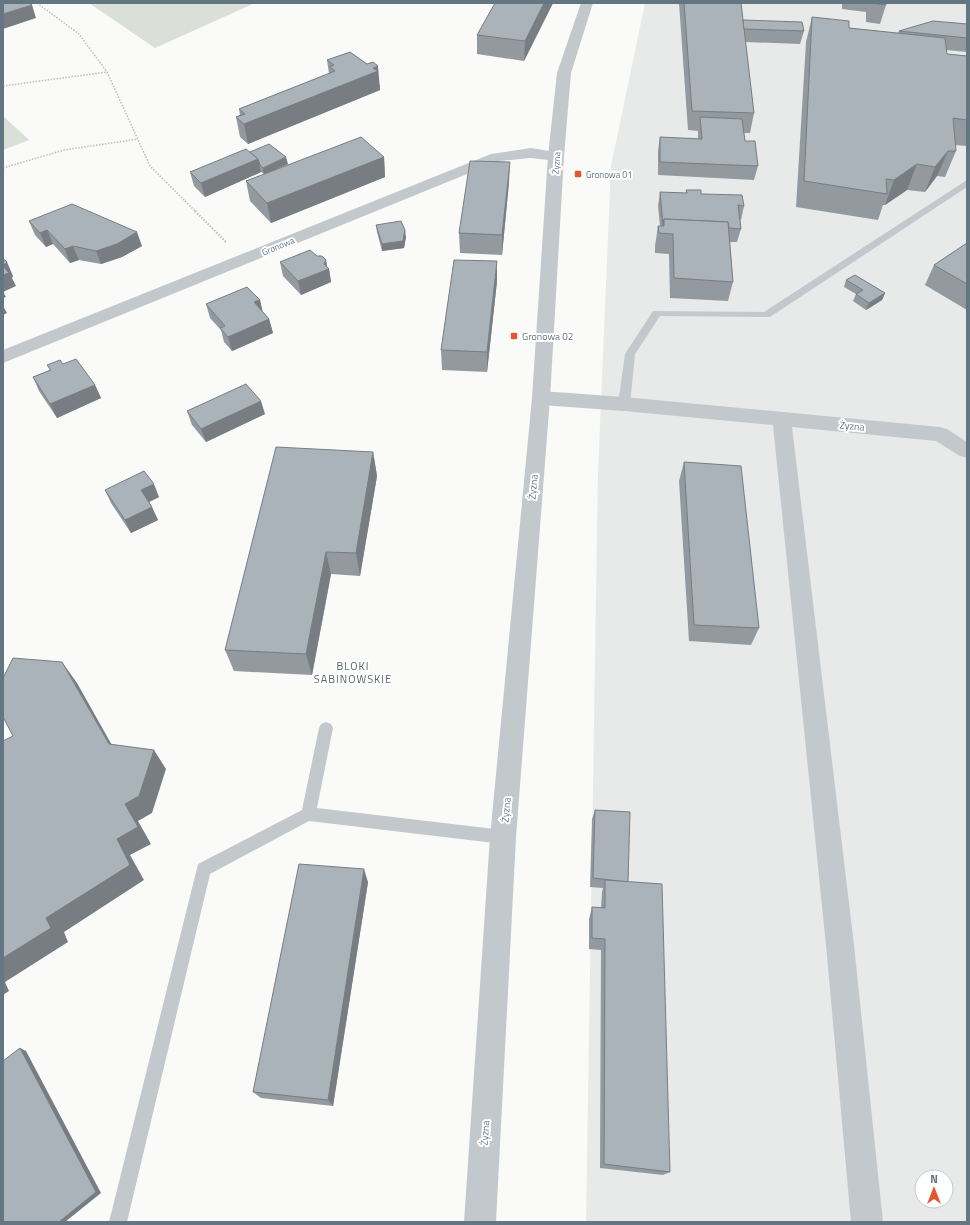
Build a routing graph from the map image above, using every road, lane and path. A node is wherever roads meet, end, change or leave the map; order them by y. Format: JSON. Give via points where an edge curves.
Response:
{"nodes":[{"id":1,"x":37,"y":3,"type":"edge"},
{"id":2,"x":587,"y":3,"type":"edge"},
{"id":3,"x":107,"y":72,"type":"junction"},
{"id":4,"x":3,"y":86,"type":"edge"},
{"id":5,"x":138,"y":139,"type":"junction"},
{"id":6,"x":556,"y":156,"type":"junction"},
{"id":7,"x":3,"y":168,"type":"edge"},
{"id":8,"x":967,"y":183,"type":"edge"},
{"id":9,"x":243,"y":260,"type":"junction"},
{"id":10,"x":3,"y":358,"type":"edge"},
{"id":11,"x":541,"y":398,"type":"junction"},
{"id":12,"x":624,"y":404,"type":"junction"},
{"id":13,"x":782,"y":419,"type":"junction"},
{"id":14,"x":967,"y":451,"type":"edge"},
{"id":15,"x":326,"y":728,"type":"dead end"},
{"id":16,"x":308,"y":814,"type":"junction"},
{"id":17,"x":504,"y":837,"type":"junction"},
{"id":18,"x":118,"y":1222,"type":"edge"},
{"id":19,"x":480,"y":1222,"type":"edge"},
{"id":20,"x":867,"y":1222,"type":"edge"}],
"edges":[{"from":1,"to":3,"type":"path","via":[[79,34]]},
{"from":2,"to":6,"type":"street","name":"Żyzna","via":[[564,72]]},
{"from":3,"to":4,"type":"path"},
{"from":3,"to":5,"type":"path"},
{"from":5,"to":7,"type":"path","via":[[64,150]]},
{"from":5,"to":9,"type":"path","via":[[150,166]]},
{"from":6,"to":9,"type":"street","name":"Gronowa","via":[[531,153],[496,157]]},
{"from":6,"to":11,"type":"street","name":"Żyzna"},
{"from":8,"to":12,"type":"lane","via":[[766,315],[657,313],[630,354]]},
{"from":9,"to":10,"type":"street","name":"Gronowa"},
{"from":11,"to":12,"type":"street","name":"Żyzna"},
{"from":11,"to":17,"type":"street","name":"Żyzna"},
{"from":12,"to":13,"type":"street","name":"Żyzna"},
{"from":13,"to":14,"type":"street","name":"Żyzna","via":[[940,434]]},
{"from":13,"to":20,"type":"street","via":[[839,938]]},
{"from":15,"to":16,"type":"lane"},
{"from":16,"to":17,"type":"lane"},
{"from":16,"to":18,"type":"lane","via":[[203,869]]},
{"from":17,"to":19,"type":"street","name":"Żyzna"}]}
